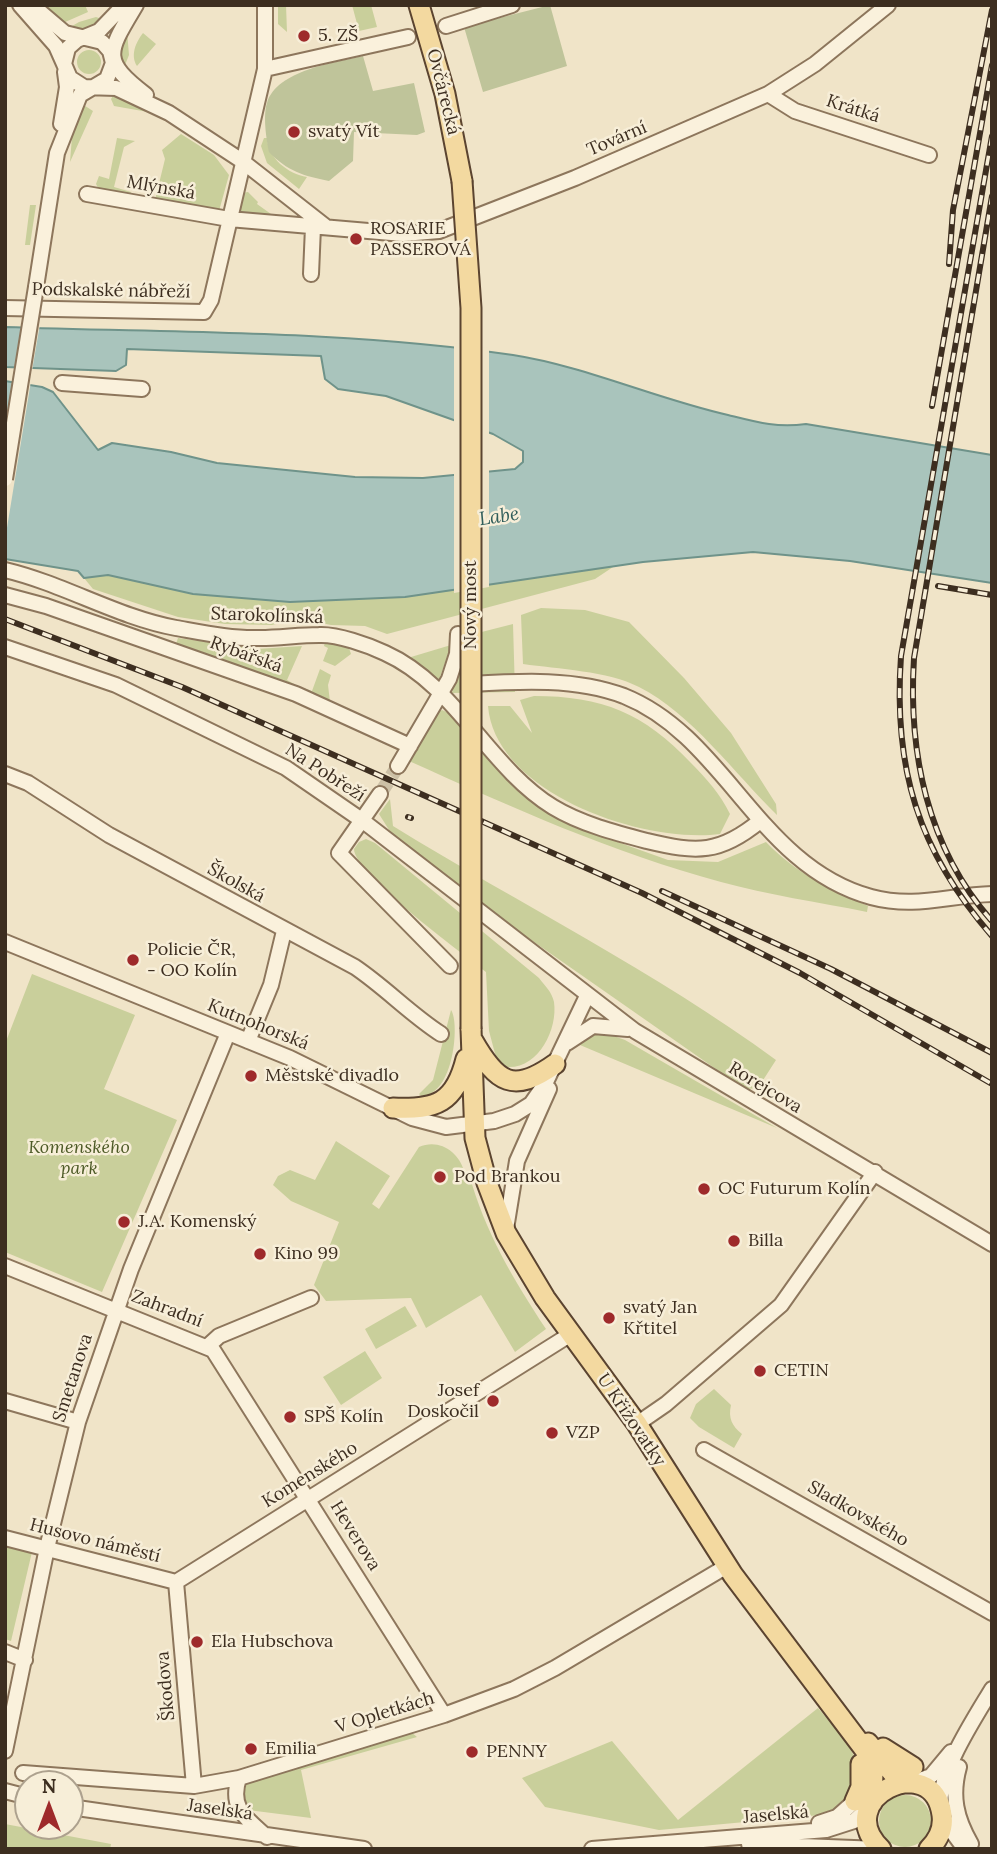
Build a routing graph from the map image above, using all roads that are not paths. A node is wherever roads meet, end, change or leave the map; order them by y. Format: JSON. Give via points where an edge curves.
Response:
{"nodes":[{"id":1,"x":20,"y":5,"type":"edge"},
{"id":2,"x":32,"y":5,"type":"edge"},
{"id":3,"x":124,"y":5,"type":"edge"},
{"id":4,"x":136,"y":5,"type":"edge"},
{"id":5,"x":265,"y":5,"type":"edge"},
{"id":6,"x":419,"y":5,"type":"edge"},
{"id":7,"x":512,"y":5,"type":"edge"},
{"id":8,"x":884,"y":7,"type":"edge"},
{"id":9,"x":446,"y":26,"type":"dead end"},
{"id":10,"x":408,"y":37,"type":"dead end"},
{"id":11,"x":85,"y":38,"type":"junction"},
{"id":12,"x":113,"y":59,"type":"junction"},
{"id":13,"x":64,"y":66,"type":"junction"},
{"id":14,"x":265,"y":69,"type":"junction"},
{"id":15,"x":94,"y":86,"type":"junction"},
{"id":16,"x":768,"y":94,"type":"junction"},
{"id":17,"x":169,"y":113,"type":"junction"},
{"id":18,"x":57,"y":153,"type":"junction"},
{"id":19,"x":929,"y":155,"type":"dead end"},
{"id":20,"x":242,"y":161,"type":"junction"},
{"id":21,"x":462,"y":181,"type":"joint"},
{"id":22,"x":87,"y":194,"type":"dead end"},
{"id":23,"x":229,"y":219,"type":"junction"},
{"id":24,"x":313,"y":227,"type":"junction"},
{"id":25,"x":333,"y":229,"type":"junction"},
{"id":26,"x":311,"y":274,"type":"dead end"},
{"id":27,"x":5,"y":308,"type":"edge"},
{"id":28,"x":62,"y":383,"type":"dead end"},
{"id":29,"x":142,"y":389,"type":"dead end"},
{"id":30,"x":5,"y":479,"type":"edge"},
{"id":31,"x":5,"y":570,"type":"edge"},
{"id":32,"x":5,"y":594,"type":"edge"},
{"id":33,"x":458,"y":634,"type":"dead end"},
{"id":34,"x":5,"y":647,"type":"edge"},
{"id":35,"x":471,"y":684,"type":"junction"},
{"id":36,"x":439,"y":692,"type":"junction"},
{"id":37,"x":410,"y":746,"type":"junction"},
{"id":38,"x":398,"y":766,"type":"tunnel mouth"},
{"id":39,"x":5,"y":774,"type":"edge"},
{"id":40,"x":380,"y":794,"type":"tunnel mouth"},
{"id":41,"x":363,"y":821,"type":"junction"},
{"id":42,"x":760,"y":821,"type":"junction"},
{"id":43,"x":992,"y":894,"type":"edge"},
{"id":44,"x":284,"y":931,"type":"junction"},
{"id":45,"x":5,"y":942,"type":"edge"},
{"id":46,"x":450,"y":966,"type":"dead end"},
{"id":47,"x":587,"y":996,"type":"junction"},
{"id":48,"x":635,"y":1031,"type":"junction"},
{"id":49,"x":228,"y":1033,"type":"junction"},
{"id":50,"x":471,"y":1033,"type":"junction"},
{"id":51,"x":441,"y":1034,"type":"dead end"},
{"id":52,"x":248,"y":1041,"type":"junction"},
{"id":53,"x":557,"y":1058,"type":"junction"},
{"id":54,"x":393,"y":1108,"type":"junction"},
{"id":55,"x":473,"y":1126,"type":"junction"},
{"id":56,"x":875,"y":1172,"type":"junction"},
{"id":57,"x":506,"y":1233,"type":"junction"},
{"id":58,"x":992,"y":1244,"type":"edge"},
{"id":59,"x":5,"y":1266,"type":"edge"},
{"id":60,"x":311,"y":1298,"type":"dead end"},
{"id":61,"x":117,"y":1310,"type":"junction"},
{"id":62,"x":571,"y":1334,"type":"junction"},
{"id":63,"x":208,"y":1346,"type":"junction"},
{"id":64,"x":5,"y":1401,"type":"edge"},
{"id":65,"x":78,"y":1422,"type":"junction"},
{"id":66,"x":637,"y":1424,"type":"junction"},
{"id":67,"x":704,"y":1450,"type":"dead end"},
{"id":68,"x":309,"y":1499,"type":"junction"},
{"id":69,"x":5,"y":1538,"type":"edge"},
{"id":70,"x":47,"y":1548,"type":"junction"},
{"id":71,"x":727,"y":1566,"type":"junction"},
{"id":72,"x":176,"y":1582,"type":"junction"},
{"id":73,"x":992,"y":1613,"type":"edge"},
{"id":74,"x":5,"y":1652,"type":"edge"},
{"id":75,"x":25,"y":1660,"type":"junction"},
{"id":76,"x":992,"y":1689,"type":"edge"},
{"id":77,"x":825,"y":1695,"type":"junction"},
{"id":78,"x":444,"y":1715,"type":"junction"},
{"id":79,"x":969,"y":1728,"type":"junction"},
{"id":80,"x":5,"y":1751,"type":"edge"},
{"id":81,"x":911,"y":1775,"type":"junction"},
{"id":82,"x":84,"y":1778,"type":"edge"},
{"id":83,"x":239,"y":1778,"type":"junction"},
{"id":84,"x":194,"y":1786,"type":"junction"},
{"id":85,"x":864,"y":1802,"type":"junction"},
{"id":86,"x":948,"y":1808,"type":"junction"},
{"id":87,"x":84,"y":1809,"type":"edge"},
{"id":88,"x":267,"y":1837,"type":"junction"},
{"id":89,"x":756,"y":1840,"type":"junction"},
{"id":90,"x":364,"y":1849,"type":"edge"},
{"id":91,"x":592,"y":1849,"type":"edge"},
{"id":92,"x":803,"y":1849,"type":"edge"},
{"id":93,"x":881,"y":1849,"type":"edge"},
{"id":94,"x":929,"y":1849,"type":"edge"},
{"id":95,"x":965,"y":1849,"type":"edge"},
{"id":96,"x":974,"y":1849,"type":"edge"}],
"edges":[{"from":1,"to":13,"type":"street","via":[[55,46]]},
{"from":2,"to":11,"type":"street","via":[[65,33]]},
{"from":3,"to":11,"type":"street","via":[[99,32]]},
{"from":4,"to":12,"type":"street","via":[[118,37]]},
{"from":5,"to":14,"type":"street"},
{"from":6,"to":21,"type":"main road","name":"Ovčárecká","via":[[445,94]]},
{"from":7,"to":9,"type":"street"},
{"from":8,"to":16,"type":"street","name":"Tovární","via":[[814,64]]},
{"from":10,"to":14,"type":"street"},
{"from":11,"to":12,"type":"street","via":[[105,44]]},
{"from":11,"to":13,"type":"street","via":[[68,48]]},
{"from":12,"to":15,"type":"street","via":[[108,76]]},
{"from":12,"to":17,"type":"street","via":[[122,77]]},
{"from":13,"to":15,"type":"street","via":[[77,84]]},
{"from":13,"to":18,"type":"street","via":[[67,87]]},
{"from":14,"to":20,"type":"street"},
{"from":15,"to":17,"type":"street","via":[[116,88]]},
{"from":15,"to":18,"type":"street","via":[[78,99]]},
{"from":16,"to":19,"type":"street","name":"Krátká","via":[[794,111]]},
{"from":16,"to":25,"type":"street","name":"Tovární","via":[[439,231],[403,234]]},
{"from":17,"to":20,"type":"street"},
{"from":18,"to":30,"type":"street","bridge":true},
{"from":20,"to":23,"type":"street"},
{"from":20,"to":25,"type":"street","via":[[306,214]]},
{"from":21,"to":35,"type":"main road","name":"Nový most","bridge":true,"via":[[471,308]]},
{"from":22,"to":23,"type":"street","name":"Mlýnská"},
{"from":23,"to":24,"type":"street","name":"Mlýnská"},
{"from":23,"to":27,"type":"street","name":"Podskalské nábřeží","via":[[211,300],[204,312]]},
{"from":24,"to":25,"type":"street","name":"Tovární"},
{"from":24,"to":26,"type":"street"},
{"from":28,"to":29,"type":"street"},
{"from":31,"to":36,"type":"street","name":"Starokolínská","via":[[172,627],[236,637],[322,634],[385,653]]},
{"from":32,"to":37,"type":"street","name":"Rybářská","via":[[296,694]]},
{"from":33,"to":36,"type":"street","via":[[455,664]]},
{"from":34,"to":41,"type":"street","name":"Na Pobřeží","via":[[96,678],[166,709],[286,768]]},
{"from":35,"to":42,"type":"street","via":[[512,681],[592,687],[622,696],[651,710],[687,740]]},
{"from":35,"to":50,"type":"main road","name":"Nový most","bridge":true},
{"from":36,"to":37,"type":"street"},
{"from":36,"to":42,"type":"street","name":"Starokolínská","via":[[524,784],[573,817],[644,840],[696,849],[729,844]]},
{"from":37,"to":38,"type":"street"},
{"from":39,"to":44,"type":"street","name":"Školská"},
{"from":40,"to":41,"type":"street"},
{"from":41,"to":46,"type":"street","via":[[339,853]]},
{"from":41,"to":47,"type":"street","name":"Na Pobřeží"},
{"from":42,"to":43,"type":"street","via":[[791,855],[817,874],[872,897],[935,903]]},
{"from":44,"to":51,"type":"street","name":"Školská","via":[[355,967]]},
{"from":44,"to":52,"type":"street","via":[[271,985]]},
{"from":45,"to":49,"type":"street","name":"Kutnohorská"},
{"from":47,"to":48,"type":"street","name":"Rorejcova"},
{"from":47,"to":53,"type":"street"},
{"from":48,"to":53,"type":"street","via":[[593,1026],[574,1036]]},
{"from":48,"to":56,"type":"street","name":"Rorejcova","via":[[754,1105]]},
{"from":49,"to":52,"type":"street","name":"Kutnohorská"},
{"from":49,"to":61,"type":"street","name":"Smetanova"},
{"from":50,"to":53,"type":"main road","via":[[488,1066],[504,1079],[527,1081]]},
{"from":50,"to":54,"type":"main road","via":[[461,1076],[444,1100],[422,1109]]},
{"from":50,"to":55,"type":"main road","name":"U Křižovatky"},
{"from":52,"to":54,"type":"street","name":"Kutnohorská"},
{"from":53,"to":55,"type":"street","name":"Kutnohorská","via":[[531,1104],[505,1118]]},
{"from":53,"to":57,"type":"street","via":[[545,1100],[517,1161]]},
{"from":54,"to":55,"type":"street","name":"Kutnohorská","via":[[435,1125]]},
{"from":55,"to":57,"type":"main road","name":"U Křižovatky"},
{"from":56,"to":58,"type":"street","name":"Rorejcova"},
{"from":56,"to":66,"type":"street","via":[[780,1306]]},
{"from":57,"to":62,"type":"main road","name":"U Křižovatky"},
{"from":59,"to":61,"type":"street","name":"Zahradní"},
{"from":60,"to":63,"type":"street","name":"Zahradní","via":[[219,1336]]},
{"from":61,"to":63,"type":"street","name":"Zahradní"},
{"from":61,"to":65,"type":"street","name":"Smetanova"},
{"from":62,"to":66,"type":"main road","name":"U Křižovatky"},
{"from":62,"to":68,"type":"street","name":"Komenského"},
{"from":63,"to":68,"type":"street","name":"Heverova"},
{"from":64,"to":65,"type":"street"},
{"from":65,"to":70,"type":"street","name":"Smetanova"},
{"from":66,"to":71,"type":"main road","name":"U Křižovatky"},
{"from":67,"to":73,"type":"street","name":"Sladkovského"},
{"from":68,"to":72,"type":"street","name":"Komenského"},
{"from":68,"to":78,"type":"street","name":"Heverova"},
{"from":69,"to":70,"type":"street","name":"Husovo náměstí"},
{"from":70,"to":72,"type":"street","name":"Husovo náměstí"},
{"from":70,"to":75,"type":"street","name":"Smetanova"},
{"from":71,"to":77,"type":"main road","name":"U Křižovatky"},
{"from":71,"to":78,"type":"street","name":"V Opletkách","via":[[555,1668]]},
{"from":72,"to":84,"type":"street","name":"Škodova"},
{"from":74,"to":75,"type":"street"},
{"from":75,"to":80,"type":"street","name":"Smetanova"},
{"from":76,"to":79,"type":"street"},
{"from":77,"to":81,"type":"main road","name":"U Křižovatky","via":[[895,1776]]},
{"from":77,"to":85,"type":"main road","via":[[861,1764]]},
{"from":78,"to":83,"type":"street","name":"V Opletkách"},
{"from":79,"to":81,"type":"street","via":[[931,1776]]},
{"from":79,"to":86,"type":"street","via":[[946,1779]]},
{"from":81,"to":85,"type":"main road"},
{"from":81,"to":86,"type":"main road","name":"U Křižovatky"},
{"from":82,"to":84,"type":"street","name":"V Opletkách"},
{"from":83,"to":84,"type":"street","name":"V Opletkách"},
{"from":83,"to":88,"type":"street","via":[[234,1793],[240,1812]]},
{"from":85,"to":89,"type":"street","via":[[826,1822]]},
{"from":85,"to":93,"type":"main road","via":[[869,1830]]},
{"from":86,"to":94,"type":"main road"},
{"from":86,"to":95,"type":"street","via":[[950,1829]]},
{"from":86,"to":96,"type":"street"},
{"from":87,"to":88,"type":"street","name":"Jaselská"},
{"from":88,"to":90,"type":"street","name":"Jaselská"},
{"from":89,"to":91,"type":"street","name":"Jaselská"},
{"from":89,"to":92,"type":"street"},
{"from":89,"to":93,"type":"street","name":"Jaselská"}]}
